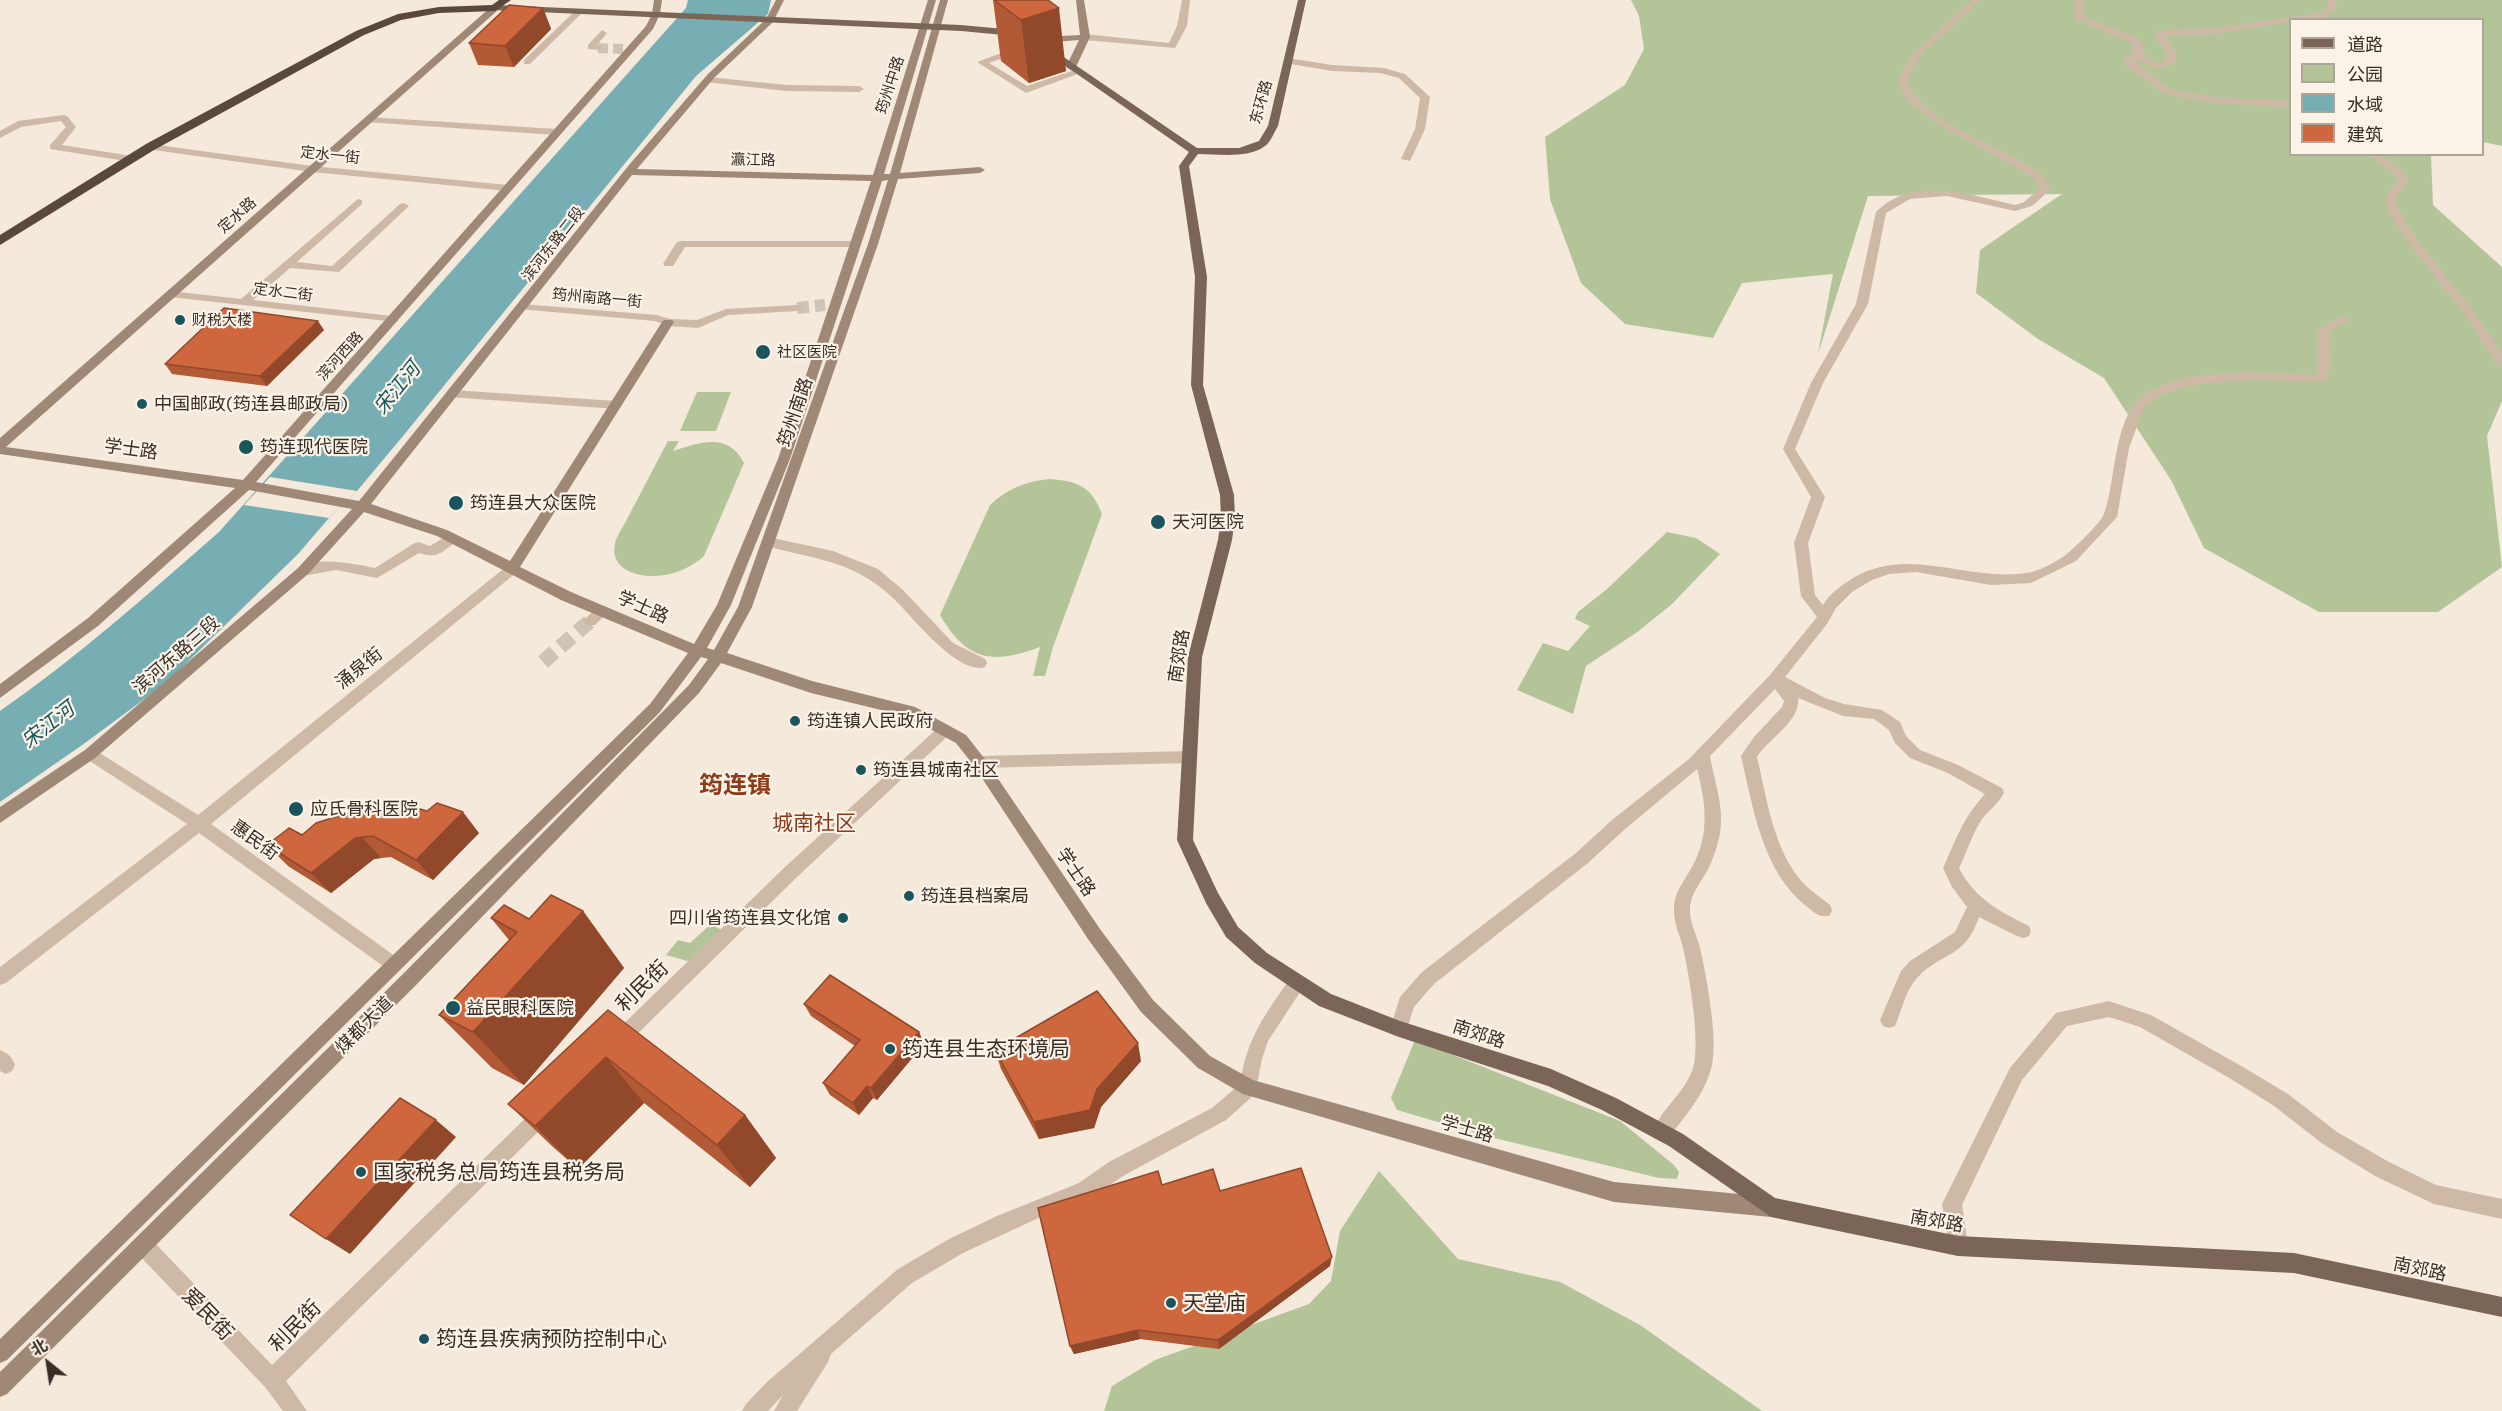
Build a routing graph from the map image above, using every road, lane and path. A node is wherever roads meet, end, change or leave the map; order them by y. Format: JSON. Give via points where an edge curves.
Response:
{"nodes":[{"id":1,"x":506,"y":0,"type":"edge"},
{"id":2,"x":658,"y":0,"type":"edge"},
{"id":3,"x":780,"y":0,"type":"edge"},
{"id":4,"x":932,"y":0,"type":"edge"},
{"id":5,"x":944,"y":0,"type":"edge"},
{"id":6,"x":1080,"y":0,"type":"edge"},
{"id":7,"x":1186,"y":0,"type":"edge"},
{"id":8,"x":1302,"y":0,"type":"edge"},
{"id":9,"x":1977,"y":0,"type":"edge"},
{"id":10,"x":2077,"y":0,"type":"edge"},
{"id":11,"x":2332,"y":0,"type":"edge"},
{"id":12,"x":495,"y":8,"type":"junction"},
{"id":13,"x":579,"y":12,"type":"junction"},
{"id":14,"x":656,"y":14,"type":"junction"},
{"id":15,"x":2302,"y":18,"type":"edge"},
{"id":16,"x":770,"y":20,"type":"junction"},
{"id":17,"x":2289,"y":20,"type":"edge"},
{"id":18,"x":924,"y":28,"type":"junction"},
{"id":19,"x":936,"y":28,"type":"junction"},
{"id":20,"x":602,"y":33,"type":"dead end"},
{"id":21,"x":1084,"y":37,"type":"junction"},
{"id":22,"x":1031,"y":39,"type":"junction"},
{"id":23,"x":598,"y":48,"type":"dead end"},
{"id":24,"x":2142,"y":58,"type":"junction"},
{"id":25,"x":1288,"y":60,"type":"junction"},
{"id":26,"x":527,"y":62,"type":"dead end"},
{"id":27,"x":1075,"y":70,"type":"junction"},
{"id":28,"x":708,"y":80,"type":"junction"},
{"id":29,"x":859,"y":88,"type":"dead end"},
{"id":30,"x":2289,"y":104,"type":"edge"},
{"id":31,"x":368,"y":120,"type":"junction"},
{"id":32,"x":557,"y":132,"type":"junction"},
{"id":33,"x":0,"y":135,"type":"edge"},
{"id":34,"x":150,"y":147,"type":"junction"},
{"id":35,"x":1195,"y":151,"type":"junction"},
{"id":36,"x":2375,"y":156,"type":"edge"},
{"id":37,"x":132,"y":159,"type":"junction"},
{"id":38,"x":1407,"y":159,"type":"dead end"},
{"id":39,"x":312,"y":169,"type":"junction"},
{"id":40,"x":980,"y":170,"type":"dead end"},
{"id":41,"x":629,"y":172,"type":"junction"},
{"id":42,"x":894,"y":177,"type":"junction"},
{"id":43,"x":877,"y":178,"type":"junction"},
{"id":44,"x":507,"y":188,"type":"junction"},
{"id":45,"x":358,"y":202,"type":"dead end"},
{"id":46,"x":404,"y":206,"type":"dead end"},
{"id":47,"x":0,"y":242,"type":"edge"},
{"id":48,"x":856,"y":244,"type":"junction"},
{"id":49,"x":288,"y":264,"type":"junction"},
{"id":50,"x":669,"y":264,"type":"dead end"},
{"id":51,"x":170,"y":294,"type":"junction"},
{"id":52,"x":243,"y":303,"type":"junction"},
{"id":53,"x":522,"y":307,"type":"junction"},
{"id":54,"x":797,"y":308,"type":"tunnel mouth"},
{"id":55,"x":2344,"y":319,"type":"dead end"},
{"id":56,"x":392,"y":320,"type":"junction"},
{"id":57,"x":668,"y":322,"type":"junction"},
{"id":58,"x":2502,"y":363,"type":"edge"},
{"id":59,"x":453,"y":394,"type":"junction"},
{"id":60,"x":616,"y":405,"type":"junction"},
{"id":61,"x":0,"y":445,"type":"edge"},
{"id":62,"x":0,"y":450,"type":"edge"},
{"id":63,"x":251,"y":486,"type":"junction"},
{"id":64,"x":357,"y":506,"type":"junction"},
{"id":65,"x":452,"y":538,"type":"junction"},
{"id":66,"x":768,"y":542,"type":"junction"},
{"id":67,"x":512,"y":569,"type":"junction"},
{"id":68,"x":303,"y":572,"type":"junction"},
{"id":69,"x":1824,"y":616,"type":"junction"},
{"id":70,"x":698,"y":651,"type":"junction"},
{"id":71,"x":718,"y":656,"type":"junction"},
{"id":72,"x":980,"y":663,"type":"dead end"},
{"id":73,"x":1775,"y":679,"type":"junction"},
{"id":74,"x":2,"y":689,"type":"edge"},
{"id":75,"x":945,"y":730,"type":"junction"},
{"id":76,"x":90,"y":754,"type":"junction"},
{"id":77,"x":1702,"y":754,"type":"junction"},
{"id":78,"x":1189,"y":757,"type":"junction"},
{"id":79,"x":979,"y":762,"type":"junction"},
{"id":80,"x":0,"y":816,"type":"edge"},
{"id":81,"x":199,"y":824,"type":"junction"},
{"id":82,"x":1975,"y":907,"type":"junction"},
{"id":83,"x":1824,"y":910,"type":"dead end"},
{"id":84,"x":2023,"y":931,"type":"dead end"},
{"id":85,"x":393,"y":964,"type":"junction"},
{"id":86,"x":0,"y":977,"type":"edge"},
{"id":87,"x":1297,"y":983,"type":"junction"},
{"id":88,"x":1889,"y":1020,"type":"dead end"},
{"id":89,"x":1398,"y":1029,"type":"junction"},
{"id":90,"x":601,"y":1058,"type":"edge"},
{"id":91,"x":1249,"y":1088,"type":"junction"},
{"id":92,"x":560,"y":1098,"type":"edge"},
{"id":93,"x":1661,"y":1132,"type":"junction"},
{"id":94,"x":1771,"y":1207,"type":"junction"},
{"id":95,"x":2502,"y":1209,"type":"edge"},
{"id":96,"x":128,"y":1229,"type":"junction"},
{"id":97,"x":143,"y":1245,"type":"junction"},
{"id":98,"x":1958,"y":1246,"type":"junction"},
{"id":99,"x":2502,"y":1307,"type":"edge"},
{"id":100,"x":831,"y":1340,"type":"junction"},
{"id":101,"x":0,"y":1353,"type":"edge"},
{"id":102,"x":272,"y":1380,"type":"junction"},
{"id":103,"x":0,"y":1386,"type":"edge"},
{"id":104,"x":296,"y":1411,"type":"edge"},
{"id":105,"x":753,"y":1411,"type":"edge"},
{"id":106,"x":785,"y":1411,"type":"edge"}],
"edges":[{"from":1,"to":12,"type":"highway"},
{"from":2,"to":14,"type":"main road","name":"滨河西路"},
{"from":3,"to":16,"type":"main road","name":"滨河东路二段"},
{"from":4,"to":18,"type":"main road","name":"筠州中路"},
{"from":5,"to":19,"type":"main road","name":"筠州中路"},
{"from":6,"to":21,"type":"main road"},
{"from":7,"to":21,"type":"street","via":[[1182,26],[1172,46]]},
{"from":8,"to":25,"type":"main road","name":"东环路"},
{"from":9,"to":69,"type":"street","via":[[1915,56],[1902,82],[1910,99],[1939,122],[2035,174],[2046,189],[2028,204],[2015,208],[1947,193],[1907,196],[1881,212],[1862,304],[1817,383],[1790,449],[1818,497],[1801,543],[1808,596]]},
{"from":10,"to":24,"type":"street","via":[[2079,18],[2135,40]]},
{"from":11,"to":15,"type":"street","via":[[2333,8],[2322,15]]},
{"from":12,"to":13,"type":"main road"},
{"from":12,"to":31,"type":"main road","name":"定水路"},
{"from":12,"to":34,"type":"highway","via":[[439,10],[398,17],[360,33]]},
{"from":13,"to":14,"type":"main road"},
{"from":13,"to":26,"type":"street"},
{"from":14,"to":16,"type":"main road"},
{"from":14,"to":32,"type":"main road","name":"滨河西路","via":[[650,27],[626,49]]},
{"from":16,"to":18,"type":"main road"},
{"from":16,"to":28,"type":"main road","name":"滨河东路二段"},
{"from":17,"to":24,"type":"street","via":[[2213,31],[2161,33],[2172,53],[2170,61],[2154,66]]},
{"from":18,"to":19,"type":"main road"},
{"from":18,"to":43,"type":"main road","name":"筠州中路"},
{"from":19,"to":22,"type":"main road","via":[[1003,31]]},
{"from":19,"to":42,"type":"main road","name":"筠州中路"},
{"from":20,"to":23,"type":"street","via":[[591,47]]},
{"from":21,"to":22,"type":"main road"},
{"from":21,"to":27,"type":"main road"},
{"from":22,"to":27,"type":"main road"},
{"from":22,"to":27,"type":"street","via":[[1034,45],[982,62],[1026,90]]},
{"from":24,"to":30,"type":"street","via":[[2127,58],[2128,63],[2168,92],[2216,100]]},
{"from":25,"to":35,"type":"main road","name":"东环路","via":[[1273,126],[1263,143],[1239,151]]},
{"from":25,"to":38,"type":"street","via":[[1332,68],[1381,70],[1402,76],[1425,97],[1426,108]]},
{"from":27,"to":35,"type":"main road"},
{"from":28,"to":29,"type":"street","via":[[787,88]]},
{"from":28,"to":41,"type":"main road","name":"滨河东路二段"},
{"from":31,"to":32,"type":"street"},
{"from":31,"to":39,"type":"main road","name":"定水路"},
{"from":32,"to":44,"type":"main road","name":"滨河西路"},
{"from":33,"to":37,"type":"street","via":[[18,124],[64,118],[70,127],[68,133],[54,147]]},
{"from":34,"to":37,"type":"highway"},
{"from":34,"to":39,"type":"street","name":"定水一街"},
{"from":35,"to":78,"type":"main road","name":"南郊路","via":[[1184,166],[1201,277],[1197,385],[1227,495],[1228,519],[1195,657]]},
{"from":36,"to":58,"type":"street","via":[[2404,181],[2391,199],[2404,228]]},
{"from":37,"to":47,"type":"highway"},
{"from":39,"to":44,"type":"street","name":"定水一街"},
{"from":39,"to":51,"type":"main road","name":"定水路"},
{"from":40,"to":42,"type":"main road","name":"瀛江路"},
{"from":41,"to":43,"type":"main road","name":"瀛江路"},
{"from":41,"to":53,"type":"main road","name":"滨河东路二段"},
{"from":42,"to":43,"type":"main road","name":"瀛江路"},
{"from":42,"to":66,"type":"main road","name":"筠州南路"},
{"from":43,"to":48,"type":"main road","name":"筠州南路"},
{"from":44,"to":56,"type":"main road","name":"滨河西路"},
{"from":45,"to":49,"type":"street"},
{"from":46,"to":49,"type":"street","via":[[335,270]]},
{"from":48,"to":50,"type":"street","via":[[681,244]]},
{"from":48,"to":70,"type":"main road","name":"筠州南路","via":[[830,304],[784,459],[724,605]]},
{"from":49,"to":52,"type":"street"},
{"from":51,"to":52,"type":"street","name":"定水二街"},
{"from":51,"to":61,"type":"main road","name":"定水路"},
{"from":52,"to":56,"type":"street","name":"定水二街"},
{"from":53,"to":57,"type":"street","name":"筠州南路一街"},
{"from":53,"to":59,"type":"main road","name":"滨河东路二段"},
{"from":54,"to":57,"type":"street","name":"筠州南路一街","via":[[726,312],[698,324]]},
{"from":55,"to":69,"type":"street","via":[[2323,330],[2326,363],[2322,379],[2243,376],[2184,382],[2139,405],[2123,448],[2110,517],[2071,558],[2031,578],[2001,580],[1916,567],[1888,569],[1847,588]]},
{"from":56,"to":63,"type":"main road","name":"滨河西路"},
{"from":57,"to":60,"type":"main road","name":"涌泉街"},
{"from":59,"to":60,"type":"street"},
{"from":59,"to":64,"type":"main road","name":"滨河东路二段"},
{"from":60,"to":67,"type":"main road","name":"涌泉街"},
{"from":62,"to":63,"type":"main road","name":"学士路"},
{"from":63,"to":64,"type":"main road","name":"学士路"},
{"from":63,"to":74,"type":"main road","name":"滨河西路","via":[[93,622]]},
{"from":64,"to":65,"type":"main road","name":"学士路","via":[[406,519]]},
{"from":64,"to":68,"type":"main road","name":"滨河东路三段"},
{"from":65,"to":67,"type":"main road","name":"学士路"},
{"from":65,"to":68,"type":"street","via":[[432,552],[418,547],[377,573],[336,565]]},
{"from":66,"to":71,"type":"main road","name":"筠州南路","via":[[745,607]]},
{"from":66,"to":72,"type":"street","via":[[833,556],[873,573],[948,647]]},
{"from":67,"to":70,"type":"main road","name":"学士路","via":[[596,616]]},
{"from":67,"to":81,"type":"street","name":"涌泉街"},
{"from":68,"to":76,"type":"main road","name":"滨河东路三段"},
{"from":69,"to":73,"type":"street"},
{"from":70,"to":71,"type":"main road","name":"学士路"},
{"from":70,"to":85,"type":"main road","name":"煤都大道","via":[[655,708]]},
{"from":71,"to":75,"type":"main road","name":"学士路","via":[[812,687],[910,711]]},
{"from":71,"to":97,"type":"main road","name":"煤都大道","via":[[694,689]]},
{"from":73,"to":77,"type":"street"},
{"from":73,"to":82,"type":"street","via":[[1843,710],[1876,714],[1895,726],[1899,739],[1915,754],[1996,793],[1963,837],[1951,868],[1962,892]]},
{"from":73,"to":83,"type":"street","via":[[1792,700],[1788,713],[1749,756],[1767,834],[1797,888]]},
{"from":75,"to":79,"type":"main road","name":"学士路","via":[[960,739]]},
{"from":75,"to":90,"type":"street","name":"利民街"},
{"from":76,"to":80,"type":"main road","name":"滨河东路三段"},
{"from":76,"to":81,"type":"street","name":"惠民街"},
{"from":77,"to":89,"type":"street","via":[[1582,858],[1428,978],[1406,1003]]},
{"from":77,"to":93,"type":"street","via":[[1715,802],[1714,821],[1699,869],[1684,894],[1682,914],[1692,950],[1705,1045],[1703,1069]]},
{"from":78,"to":79,"type":"street"},
{"from":78,"to":87,"type":"main road","name":"南郊路","via":[[1185,840],[1212,898],[1232,932]]},
{"from":79,"to":91,"type":"main road","name":"学士路","via":[[1147,1006],[1204,1062]]},
{"from":81,"to":85,"type":"street","name":"惠民街"},
{"from":81,"to":86,"type":"street","name":"涌泉街"},
{"from":82,"to":84,"type":"street"},
{"from":82,"to":88,"type":"street","via":[[1962,937],[1910,973]]},
{"from":85,"to":96,"type":"main road","name":"煤都大道"},
{"from":87,"to":89,"type":"main road","name":"南郊路","via":[[1325,1000]]},
{"from":87,"to":91,"type":"street","via":[[1261,1037]]},
{"from":89,"to":93,"type":"main road","name":"南郊路","via":[[1551,1078]]},
{"from":91,"to":94,"type":"main road","name":"学士路","via":[[1614,1192]]},
{"from":91,"to":100,"type":"street","via":[[1220,1114],[1116,1169],[1084,1191],[1004,1223],[905,1276]]},
{"from":92,"to":102,"type":"street","name":"利民街"},
{"from":93,"to":94,"type":"main road","name":"南郊路"},
{"from":94,"to":98,"type":"main road","name":"南郊路"},
{"from":95,"to":98,"type":"street","via":[[2434,1194],[2382,1169],[2237,1073],[2145,1021],[2109,1009],[2062,1019],[2016,1074],[1952,1204]]},
{"from":96,"to":97,"type":"main road"},
{"from":96,"to":101,"type":"main road","name":"煤都大道"},
{"from":97,"to":102,"type":"street","name":"爱民街"},
{"from":97,"to":103,"type":"main road","name":"煤都大道"},
{"from":98,"to":99,"type":"main road","name":"南郊路","via":[[2294,1263]]},
{"from":100,"to":105,"type":"street"},
{"from":100,"to":106,"type":"street"},
{"from":102,"to":104,"type":"street","name":"爱民街"}]}
